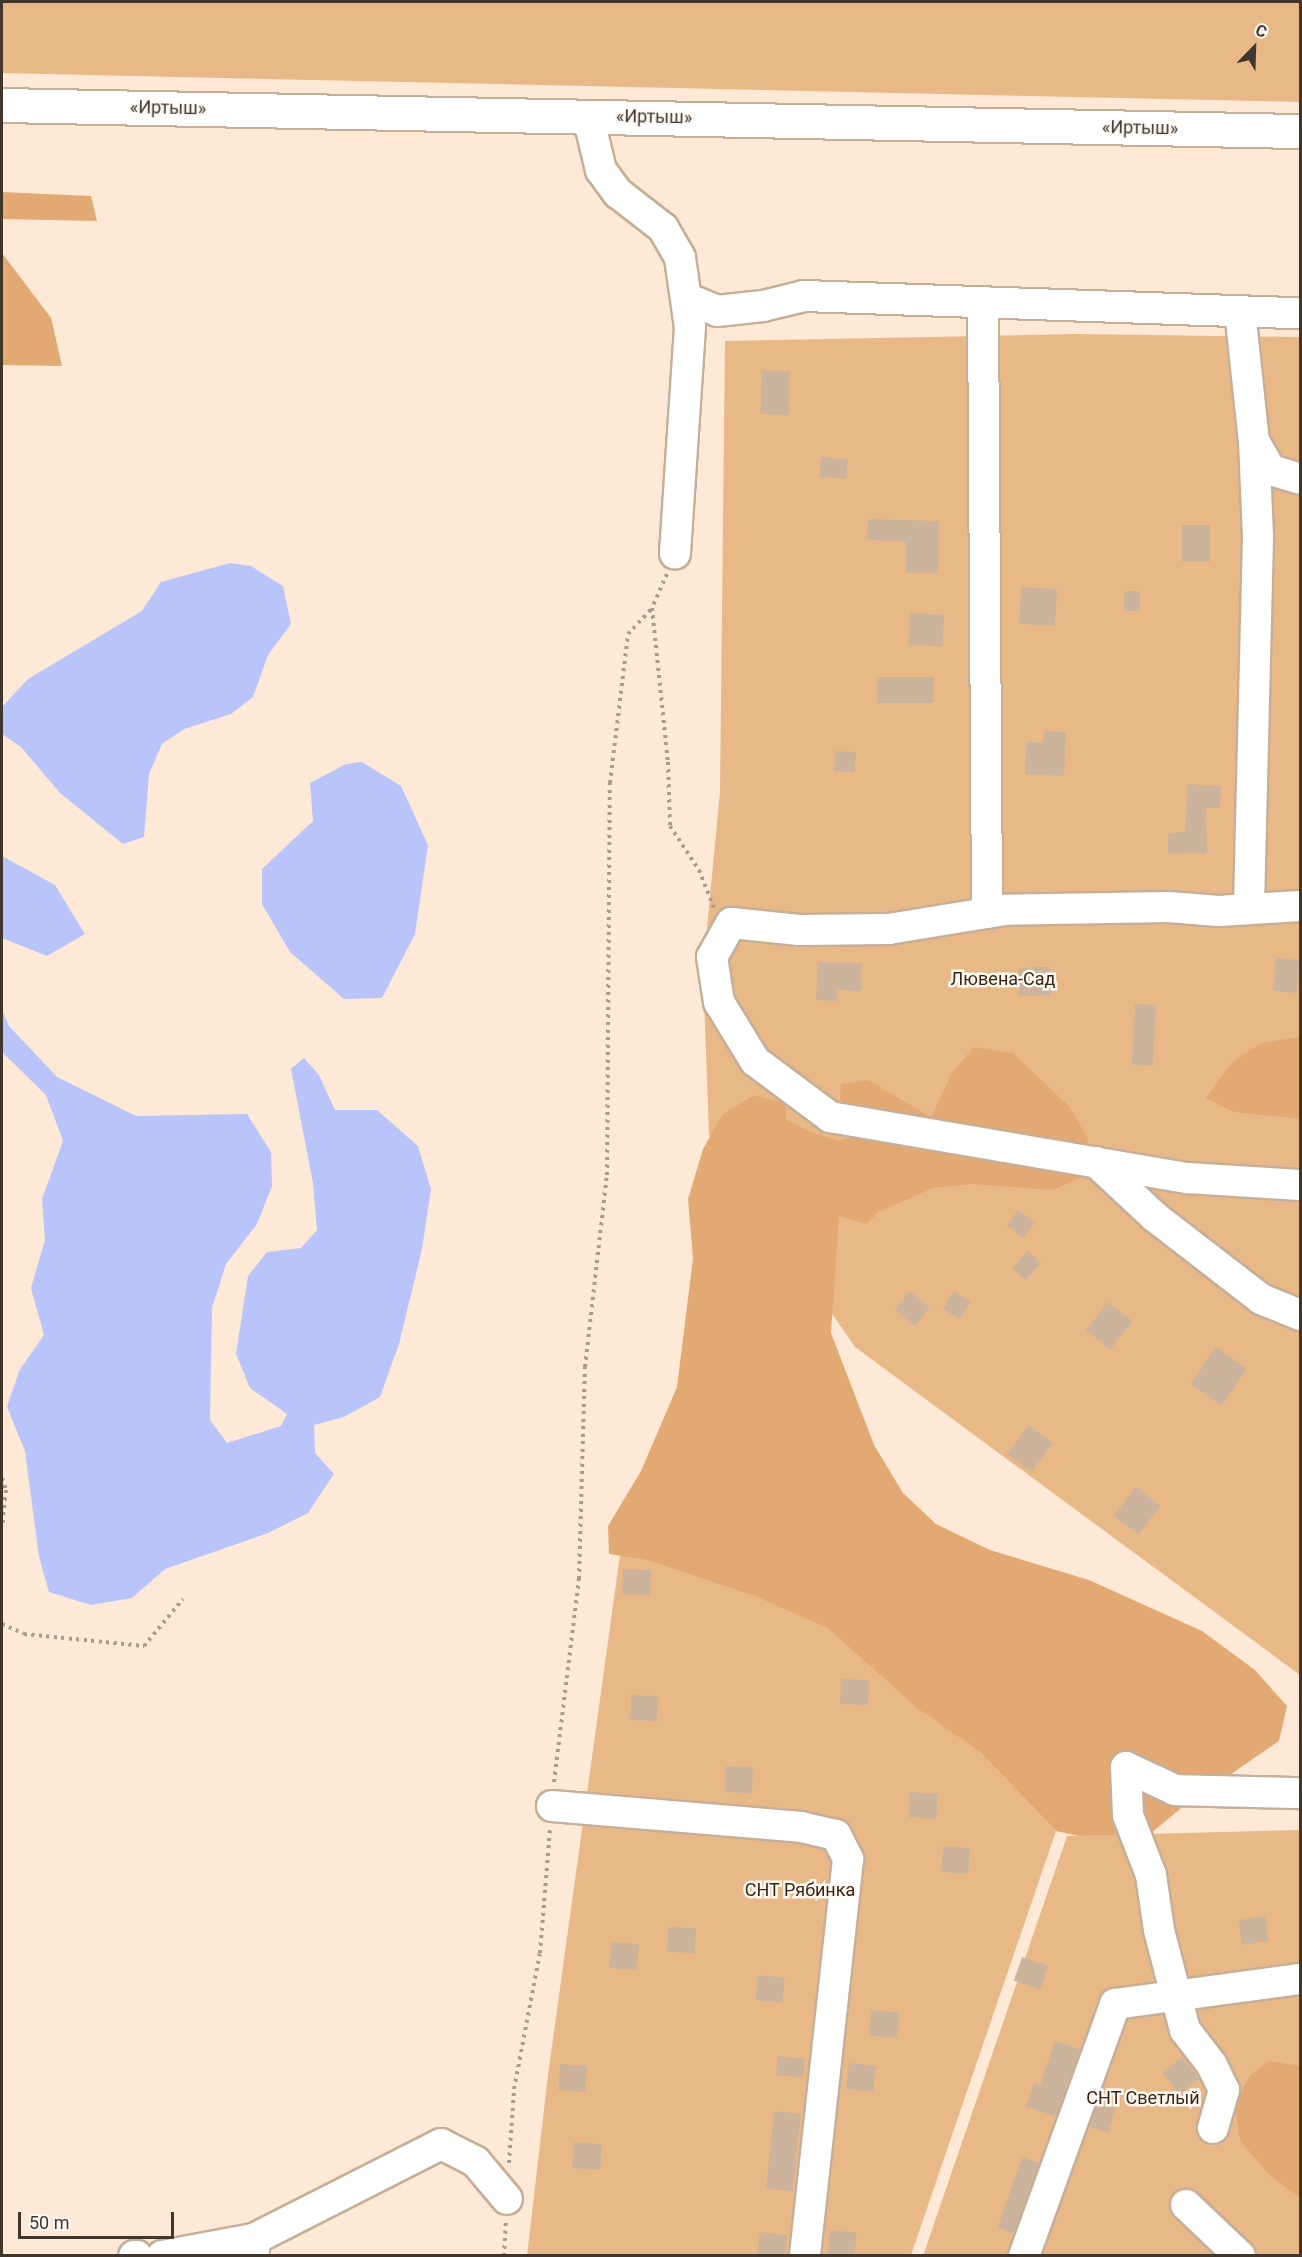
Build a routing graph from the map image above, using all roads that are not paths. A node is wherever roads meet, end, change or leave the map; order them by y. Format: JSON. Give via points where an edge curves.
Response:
{"nodes":[{"id":1,"x":3,"y":105,"type":"edge"},
{"id":2,"x":588,"y":116,"type":"junction"},
{"id":3,"x":1300,"y":131,"type":"edge"},
{"id":4,"x":688,"y":299,"type":"junction"},
{"id":5,"x":982,"y":304,"type":"junction"},
{"id":6,"x":1240,"y":311,"type":"junction"},
{"id":7,"x":1300,"y":313,"type":"edge"},
{"id":8,"x":1254,"y":441,"type":"junction"},
{"id":9,"x":1300,"y":479,"type":"edge"},
{"id":10,"x":675,"y":554,"type":"road end"},
{"id":11,"x":1300,"y":906,"type":"edge"},
{"id":12,"x":1249,"y":908,"type":"junction"},
{"id":13,"x":987,"y":913,"type":"junction"},
{"id":14,"x":1095,"y":1162,"type":"junction"},
{"id":15,"x":1300,"y":1185,"type":"edge"},
{"id":16,"x":1300,"y":1315,"type":"edge"},
{"id":17,"x":1300,"y":1793,"type":"edge"},
{"id":18,"x":552,"y":1806,"type":"road end"},
{"id":19,"x":1300,"y":1979,"type":"edge"},
{"id":20,"x":1177,"y":1999,"type":"junction"},
{"id":21,"x":1213,"y":2128,"type":"dead end"},
{"id":22,"x":507,"y":2199,"type":"road end"},
{"id":23,"x":1186,"y":2205,"type":"dead end"},
{"id":24,"x":254,"y":2247,"type":"edge"},
{"id":25,"x":162,"y":2256,"type":"edge"},
{"id":26,"x":805,"y":2256,"type":"edge"},
{"id":27,"x":1024,"y":2256,"type":"edge"},
{"id":28,"x":1240,"y":2256,"type":"edge"}],
"edges":[{"from":1,"to":2,"type":"highway","name":"«Иртыш»"},
{"from":2,"to":3,"type":"highway","name":"«Иртыш»"},
{"from":2,"to":4,"type":"street","via":[[601,170],[618,193],[663,228],[680,258]]},
{"from":4,"to":5,"type":"street","via":[[717,311],[804,296]]},
{"from":4,"to":10,"type":"street","via":[[690,327]]},
{"from":5,"to":6,"type":"street"},
{"from":5,"to":13,"type":"street"},
{"from":6,"to":7,"type":"street"},
{"from":6,"to":8,"type":"street"},
{"from":8,"to":9,"type":"street","via":[[1271,470]]},
{"from":8,"to":12,"type":"street","via":[[1258,537]]},
{"from":11,"to":12,"type":"street"},
{"from":12,"to":13,"type":"street"},
{"from":13,"to":14,"type":"street","via":[[889,929],[799,930],[731,923],[712,957],[719,1002],[755,1061],[830,1117]]},
{"from":14,"to":15,"type":"street","via":[[1188,1178]]},
{"from":14,"to":16,"type":"street","via":[[1155,1217],[1261,1299]]},
{"from":17,"to":20,"type":"street","via":[[1174,1790],[1126,1767],[1128,1815],[1151,1875],[1159,1930]]},
{"from":18,"to":26,"type":"street","via":[[801,1827],[836,1834],[848,1858]]},
{"from":19,"to":20,"type":"street"},
{"from":20,"to":21,"type":"street","via":[[1185,2030],[1212,2065],[1224,2090]]},
{"from":20,"to":27,"type":"street","via":[[1115,2004]]},
{"from":22,"to":24,"type":"street","via":[[476,2162],[441,2144]]},
{"from":23,"to":28,"type":"street"},
{"from":24,"to":25,"type":"street"}]}
